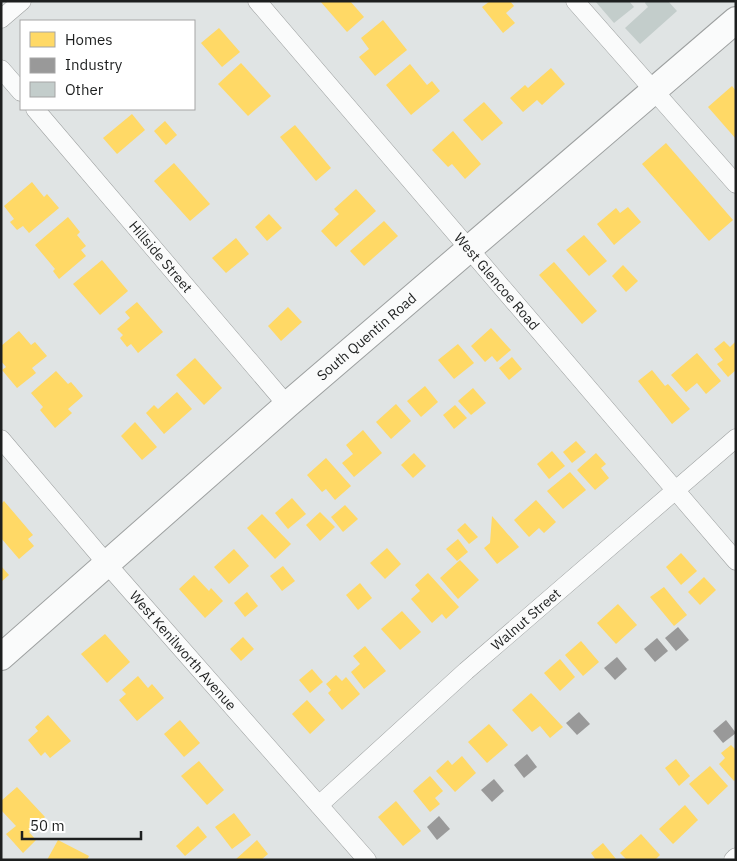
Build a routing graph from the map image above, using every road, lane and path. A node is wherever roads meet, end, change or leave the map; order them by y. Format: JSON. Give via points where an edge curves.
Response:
{"nodes":[{"id":1,"x":22,"y":1,"type":"edge"},
{"id":2,"x":257,"y":1,"type":"edge"},
{"id":3,"x":575,"y":1,"type":"edge"},
{"id":4,"x":1,"y":19,"type":"edge"},
{"id":5,"x":736,"y":20,"type":"edge"},
{"id":6,"x":1,"y":69,"type":"edge"},
{"id":7,"x":20,"y":91,"type":"edge"},
{"id":8,"x":653,"y":91,"type":"junction"},
{"id":9,"x":36,"y":110,"type":"edge"},
{"id":10,"x":736,"y":184,"type":"edge"},
{"id":11,"x":468,"y":250,"type":"junction"},
{"id":12,"x":287,"y":405,"type":"junction"},
{"id":13,"x":736,"y":438,"type":"edge"},
{"id":14,"x":1,"y":439,"type":"edge"},
{"id":15,"x":674,"y":491,"type":"junction"},
{"id":16,"x":736,"y":561,"type":"edge"},
{"id":17,"x":107,"y":564,"type":"junction"},
{"id":18,"x":1,"y":657,"type":"edge"},
{"id":19,"x":319,"y":804,"type":"junction"},
{"id":20,"x":736,"y":857,"type":"edge"},
{"id":21,"x":367,"y":860,"type":"edge"},
{"id":22,"x":733,"y":860,"type":"edge"}],
"edges":[{"from":1,"to":4,"type":"street"},
{"from":2,"to":11,"type":"street","name":"West Glencoe Road"},
{"from":3,"to":8,"type":"street"},
{"from":5,"to":8,"type":"main road","name":"South Quentin Road"},
{"from":6,"to":7,"type":"street"},
{"from":8,"to":10,"type":"street"},
{"from":8,"to":11,"type":"main road","name":"South Quentin Road"},
{"from":9,"to":12,"type":"street","name":"Hillside Street"},
{"from":11,"to":12,"type":"main road","name":"South Quentin Road"},
{"from":11,"to":15,"type":"street","name":"West Glencoe Road"},
{"from":12,"to":17,"type":"main road","name":"South Quentin Road"},
{"from":13,"to":15,"type":"street","name":"Walnut Street"},
{"from":14,"to":17,"type":"street","name":"West Kenilworth Avenue"},
{"from":15,"to":16,"type":"street","name":"West Glencoe Road"},
{"from":15,"to":19,"type":"street","name":"Walnut Street","via":[[466,671]]},
{"from":17,"to":18,"type":"main road","name":"South Quentin Road"},
{"from":17,"to":19,"type":"street","name":"West Kenilworth Avenue"},
{"from":19,"to":21,"type":"street","name":"West Kenilworth Avenue"},
{"from":20,"to":22,"type":"street"}]}
